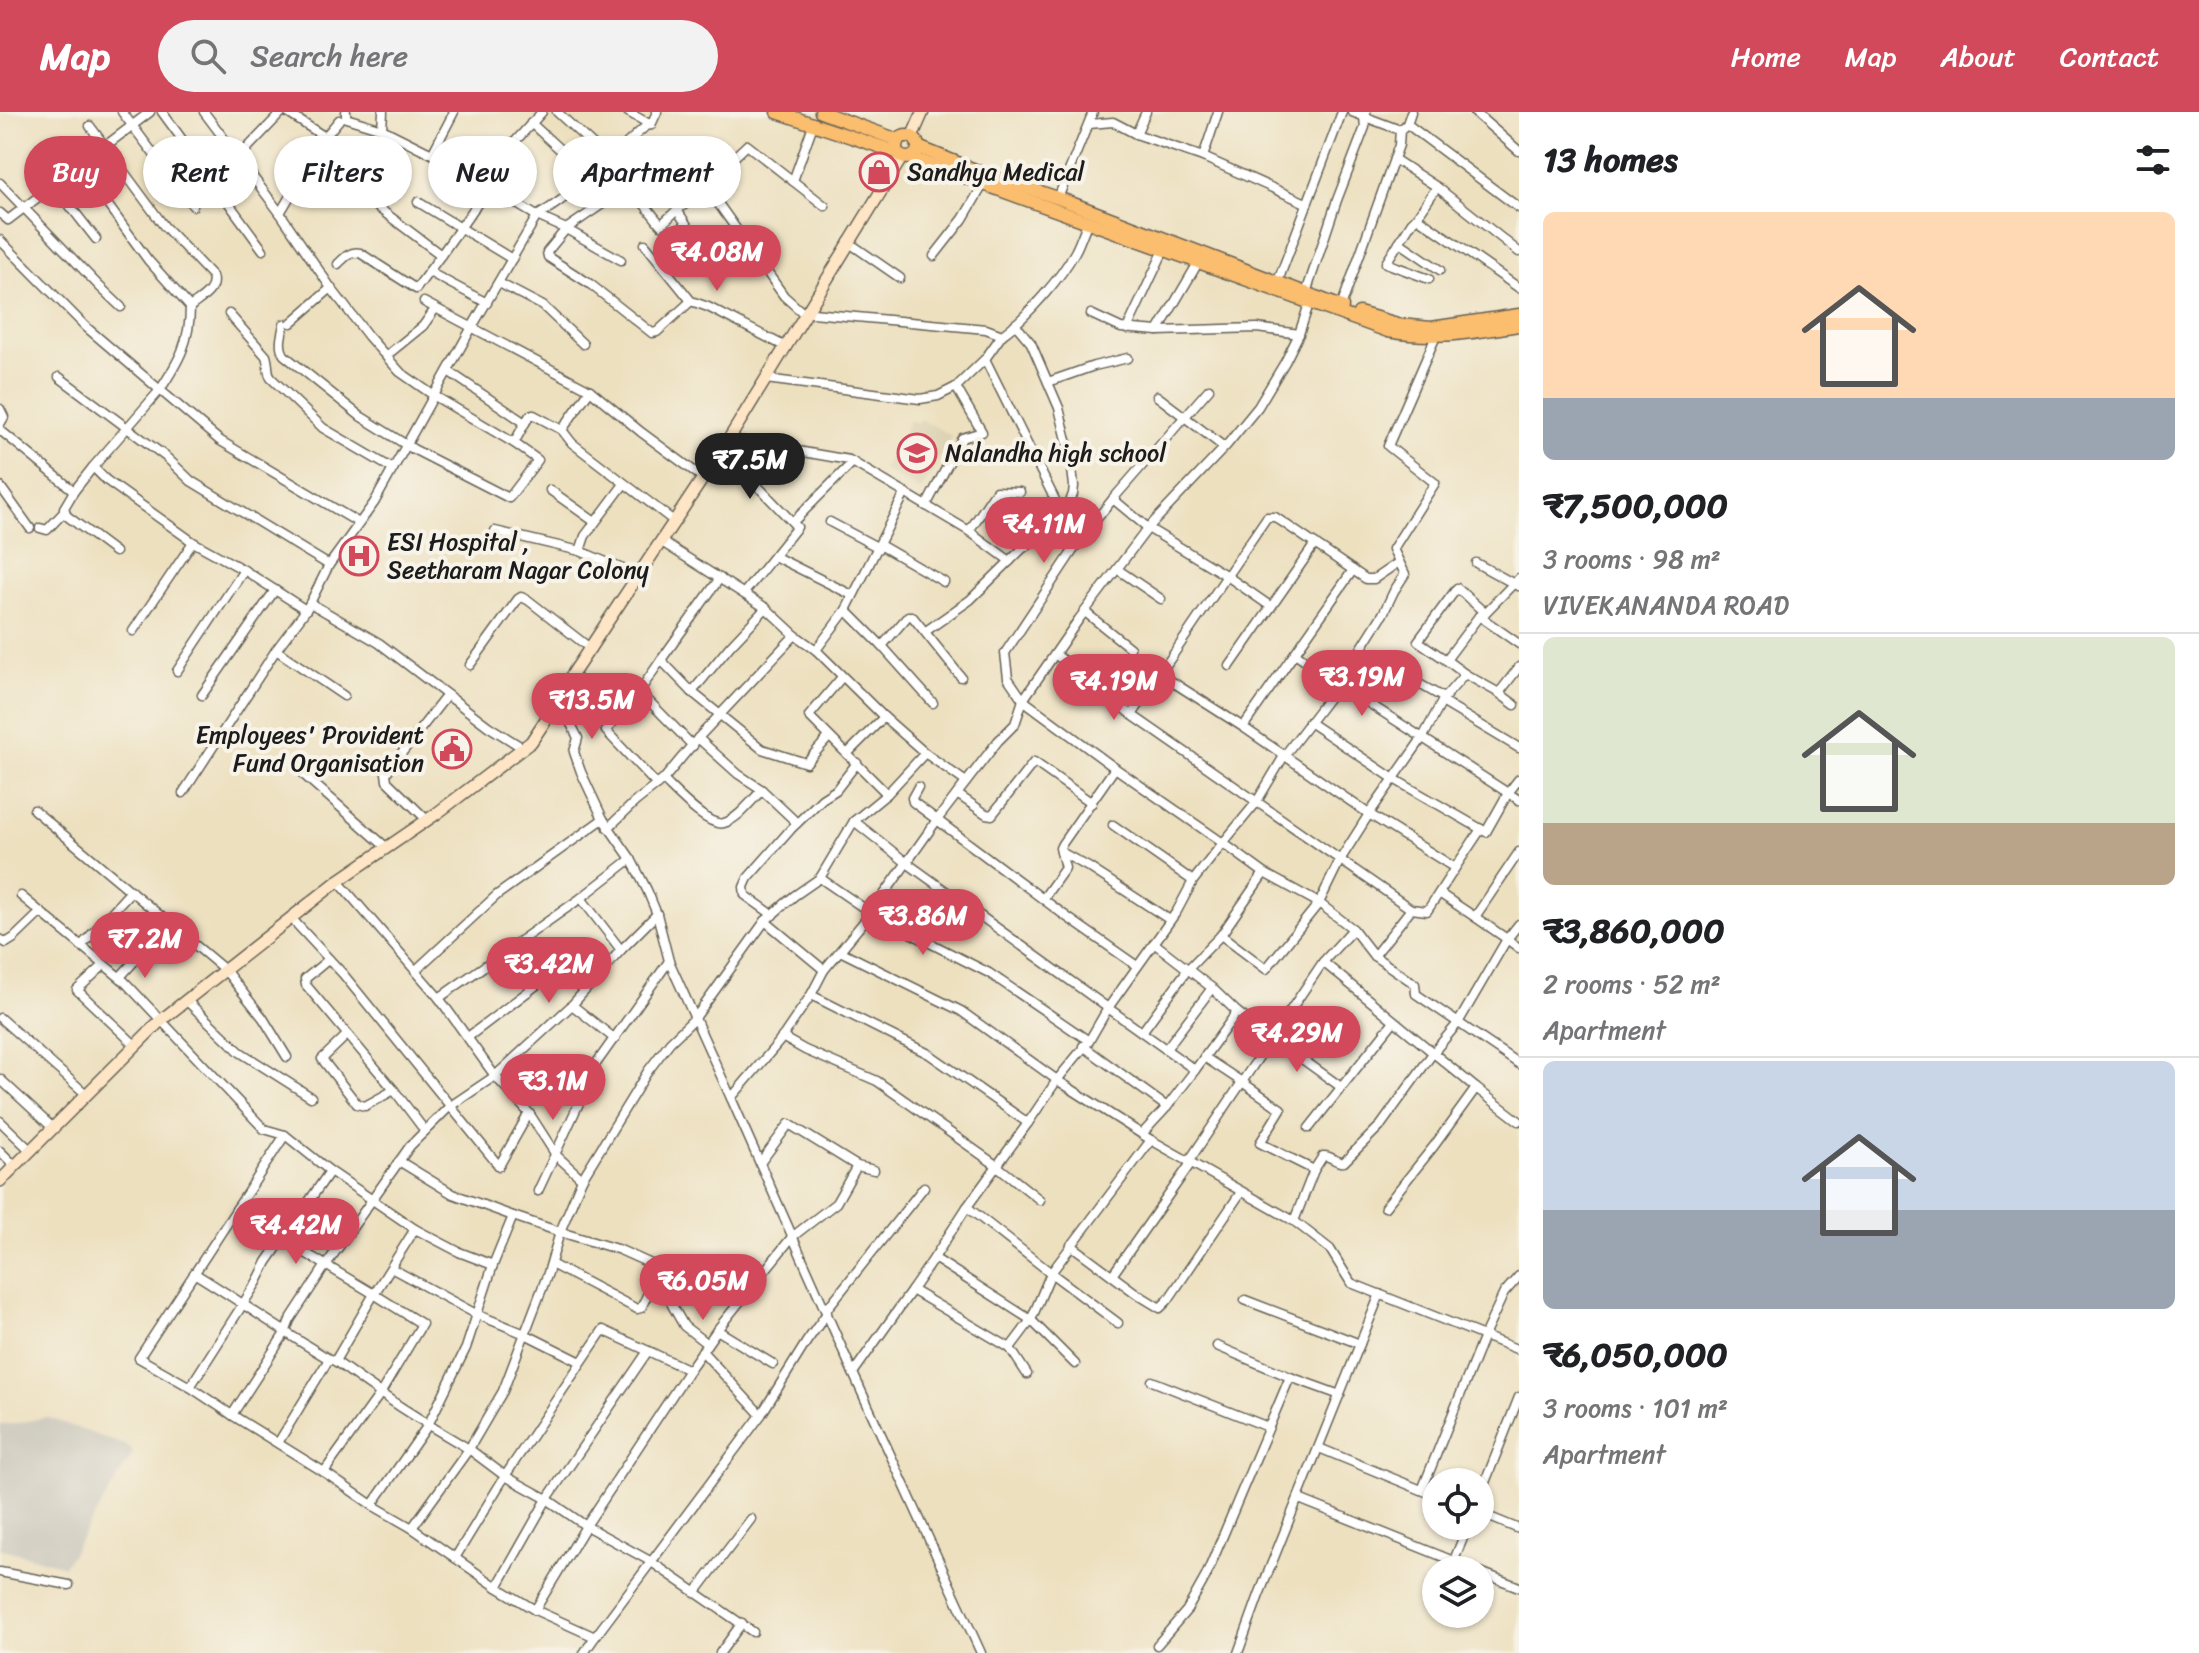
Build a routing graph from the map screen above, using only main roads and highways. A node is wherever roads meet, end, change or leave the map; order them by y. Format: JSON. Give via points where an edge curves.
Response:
{"nodes":[{"id":1,"x":777,"y":112,"type":"edge"},
{"id":2,"x":821,"y":112,"type":"edge"},
{"id":3,"x":906,"y":148,"type":"junction"},
{"id":4,"x":1308,"y":298,"type":"junction"},
{"id":5,"x":1519,"y":315,"type":"edge"},
{"id":6,"x":1519,"y":325,"type":"edge"}],
"edges":[{"from":1,"to":3,"type":"main road"},
{"from":2,"to":3,"type":"main road"},
{"from":3,"to":4,"type":"main road","via":[[983,185]]},
{"from":3,"to":4,"type":"main road","via":[[1058,198],[1278,281]]},
{"from":4,"to":5,"type":"main road","via":[[1401,325],[1431,328]]},
{"from":4,"to":6,"type":"main road","via":[[1413,336]]}]}
